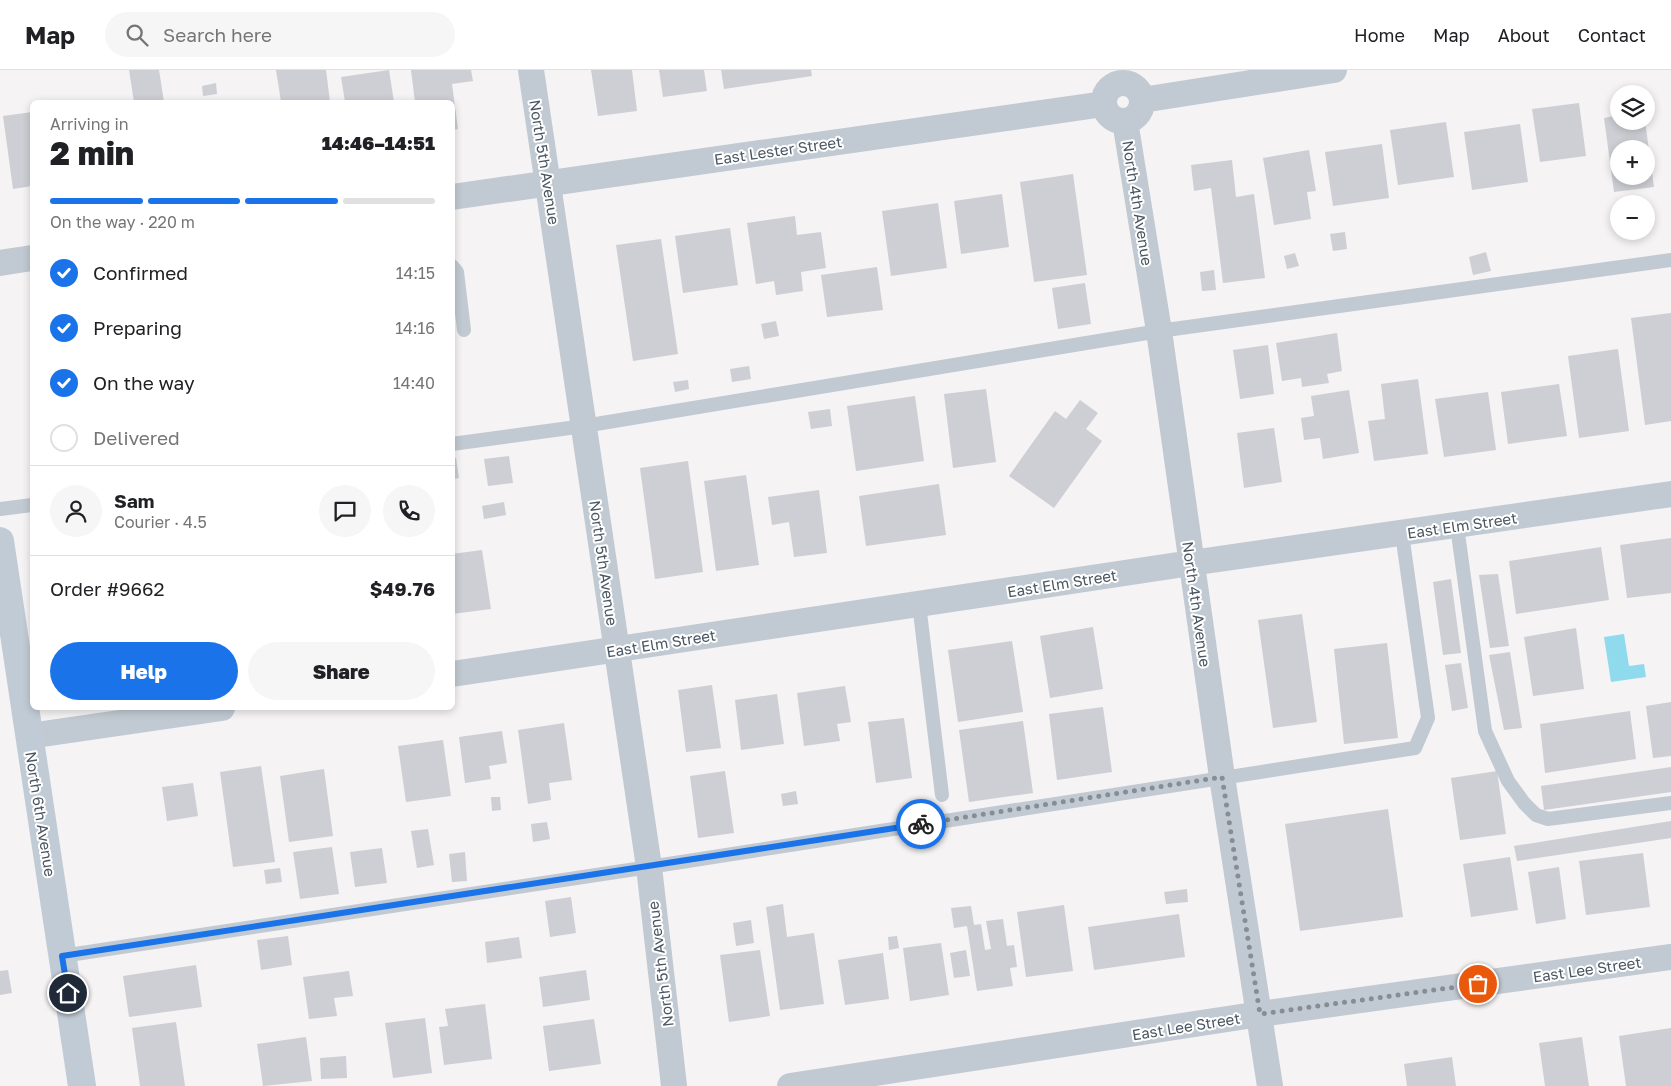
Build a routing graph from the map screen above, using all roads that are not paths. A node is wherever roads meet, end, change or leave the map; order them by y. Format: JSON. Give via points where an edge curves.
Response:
{"nodes":[{"id":1,"x":530,"y":70,"type":"edge"},
{"id":2,"x":1334,"y":70,"type":"edge"},
{"id":3,"x":1119,"y":76,"type":"edge"},
{"id":4,"x":1142,"y":100,"type":"junction"},
{"id":5,"x":1104,"y":104,"type":"junction"},
{"id":6,"x":1126,"y":121,"type":"junction"},
{"id":7,"x":548,"y":182,"type":"junction"},
{"id":8,"x":455,"y":197,"type":"edge"},
{"id":9,"x":30,"y":258,"type":"edge"},
{"id":10,"x":1671,"y":260,"type":"edge"},
{"id":11,"x":0,"y":263,"type":"edge"},
{"id":12,"x":455,"y":270,"type":"edge"},
{"id":13,"x":464,"y":330,"type":"dead end"},
{"id":14,"x":1159,"y":331,"type":"junction"},
{"id":15,"x":584,"y":426,"type":"junction"},
{"id":16,"x":455,"y":444,"type":"edge"},
{"id":17,"x":1671,"y":494,"type":"edge"},
{"id":18,"x":30,"y":505,"type":"edge"},
{"id":19,"x":0,"y":509,"type":"edge"},
{"id":20,"x":1458,"y":526,"type":"junction"},
{"id":21,"x":1402,"y":534,"type":"junction"},
{"id":22,"x":0,"y":541,"type":"edge"},
{"id":23,"x":1191,"y":563,"type":"junction"},
{"id":24,"x":920,"y":604,"type":"junction"},
{"id":25,"x":617,"y":650,"type":"junction"},
{"id":26,"x":8,"y":655,"type":"edge"},
{"id":27,"x":455,"y":674,"type":"edge"},
{"id":28,"x":208,"y":710,"type":"edge"},
{"id":29,"x":29,"y":736,"type":"junction"},
{"id":30,"x":1222,"y":777,"type":"junction"},
{"id":31,"x":942,"y":795,"type":"dead end"},
{"id":32,"x":1671,"y":803,"type":"edge"},
{"id":33,"x":649,"y":867,"type":"junction"},
{"id":34,"x":62,"y":956,"type":"junction"},
{"id":35,"x":1671,"y":957,"type":"edge"},
{"id":36,"x":1260,"y":1014,"type":"junction"},
{"id":37,"x":82,"y":1086,"type":"edge"},
{"id":38,"x":674,"y":1086,"type":"edge"},
{"id":39,"x":790,"y":1086,"type":"edge"},
{"id":40,"x":1270,"y":1086,"type":"edge"}],
"edges":[{"from":1,"to":7,"type":"street","name":"North 5th Avenue"},
{"from":2,"to":4,"type":"street"},
{"from":3,"to":4,"type":"street","via":[[1138,90]]},
{"from":3,"to":5,"type":"street","via":[[1108,89]]},
{"from":4,"to":6,"type":"street","via":[[1137,115]]},
{"from":5,"to":6,"type":"street","via":[[1113,119]]},
{"from":5,"to":7,"type":"street","name":"East Lester Street"},
{"from":6,"to":14,"type":"street","name":"North 4th Avenue"},
{"from":7,"to":8,"type":"street","name":"East Lester Street"},
{"from":7,"to":15,"type":"street","name":"North 5th Avenue"},
{"from":9,"to":11,"type":"street"},
{"from":10,"to":14,"type":"lane"},
{"from":12,"to":13,"type":"lane"},
{"from":14,"to":15,"type":"lane"},
{"from":14,"to":23,"type":"street","name":"North 4th Avenue"},
{"from":15,"to":16,"type":"lane"},
{"from":15,"to":25,"type":"street","name":"North 5th Avenue"},
{"from":17,"to":20,"type":"street","name":"East Elm Street"},
{"from":18,"to":19,"type":"lane"},
{"from":20,"to":21,"type":"street","name":"East Elm Street"},
{"from":20,"to":32,"type":"lane","via":[[1485,731],[1508,781],[1524,803],[1536,815],[1548,820]]},
{"from":21,"to":23,"type":"street","name":"East Elm Street"},
{"from":21,"to":30,"type":"lane","via":[[1428,718],[1415,748]]},
{"from":22,"to":26,"type":"street","name":"North 6th Avenue"},
{"from":23,"to":24,"type":"street","name":"East Elm Street"},
{"from":23,"to":30,"type":"street","name":"North 4th Avenue"},
{"from":24,"to":25,"type":"street","name":"East Elm Street"},
{"from":24,"to":31,"type":"lane"},
{"from":25,"to":27,"type":"street","name":"East Elm Street"},
{"from":25,"to":33,"type":"street","name":"North 5th Avenue"},
{"from":26,"to":29,"type":"street","name":"North 6th Avenue"},
{"from":28,"to":29,"type":"street"},
{"from":29,"to":34,"type":"street","name":"North 6th Avenue"},
{"from":30,"to":33,"type":"lane"},
{"from":30,"to":36,"type":"street","name":"North 4th Avenue"},
{"from":33,"to":34,"type":"lane"},
{"from":33,"to":38,"type":"street","name":"North 5th Avenue"},
{"from":34,"to":37,"type":"street","name":"North 6th Avenue"},
{"from":35,"to":36,"type":"street","name":"East Lee Street"},
{"from":36,"to":39,"type":"street","name":"East Lee Street"},
{"from":36,"to":40,"type":"street","name":"North 4th Avenue"}]}
